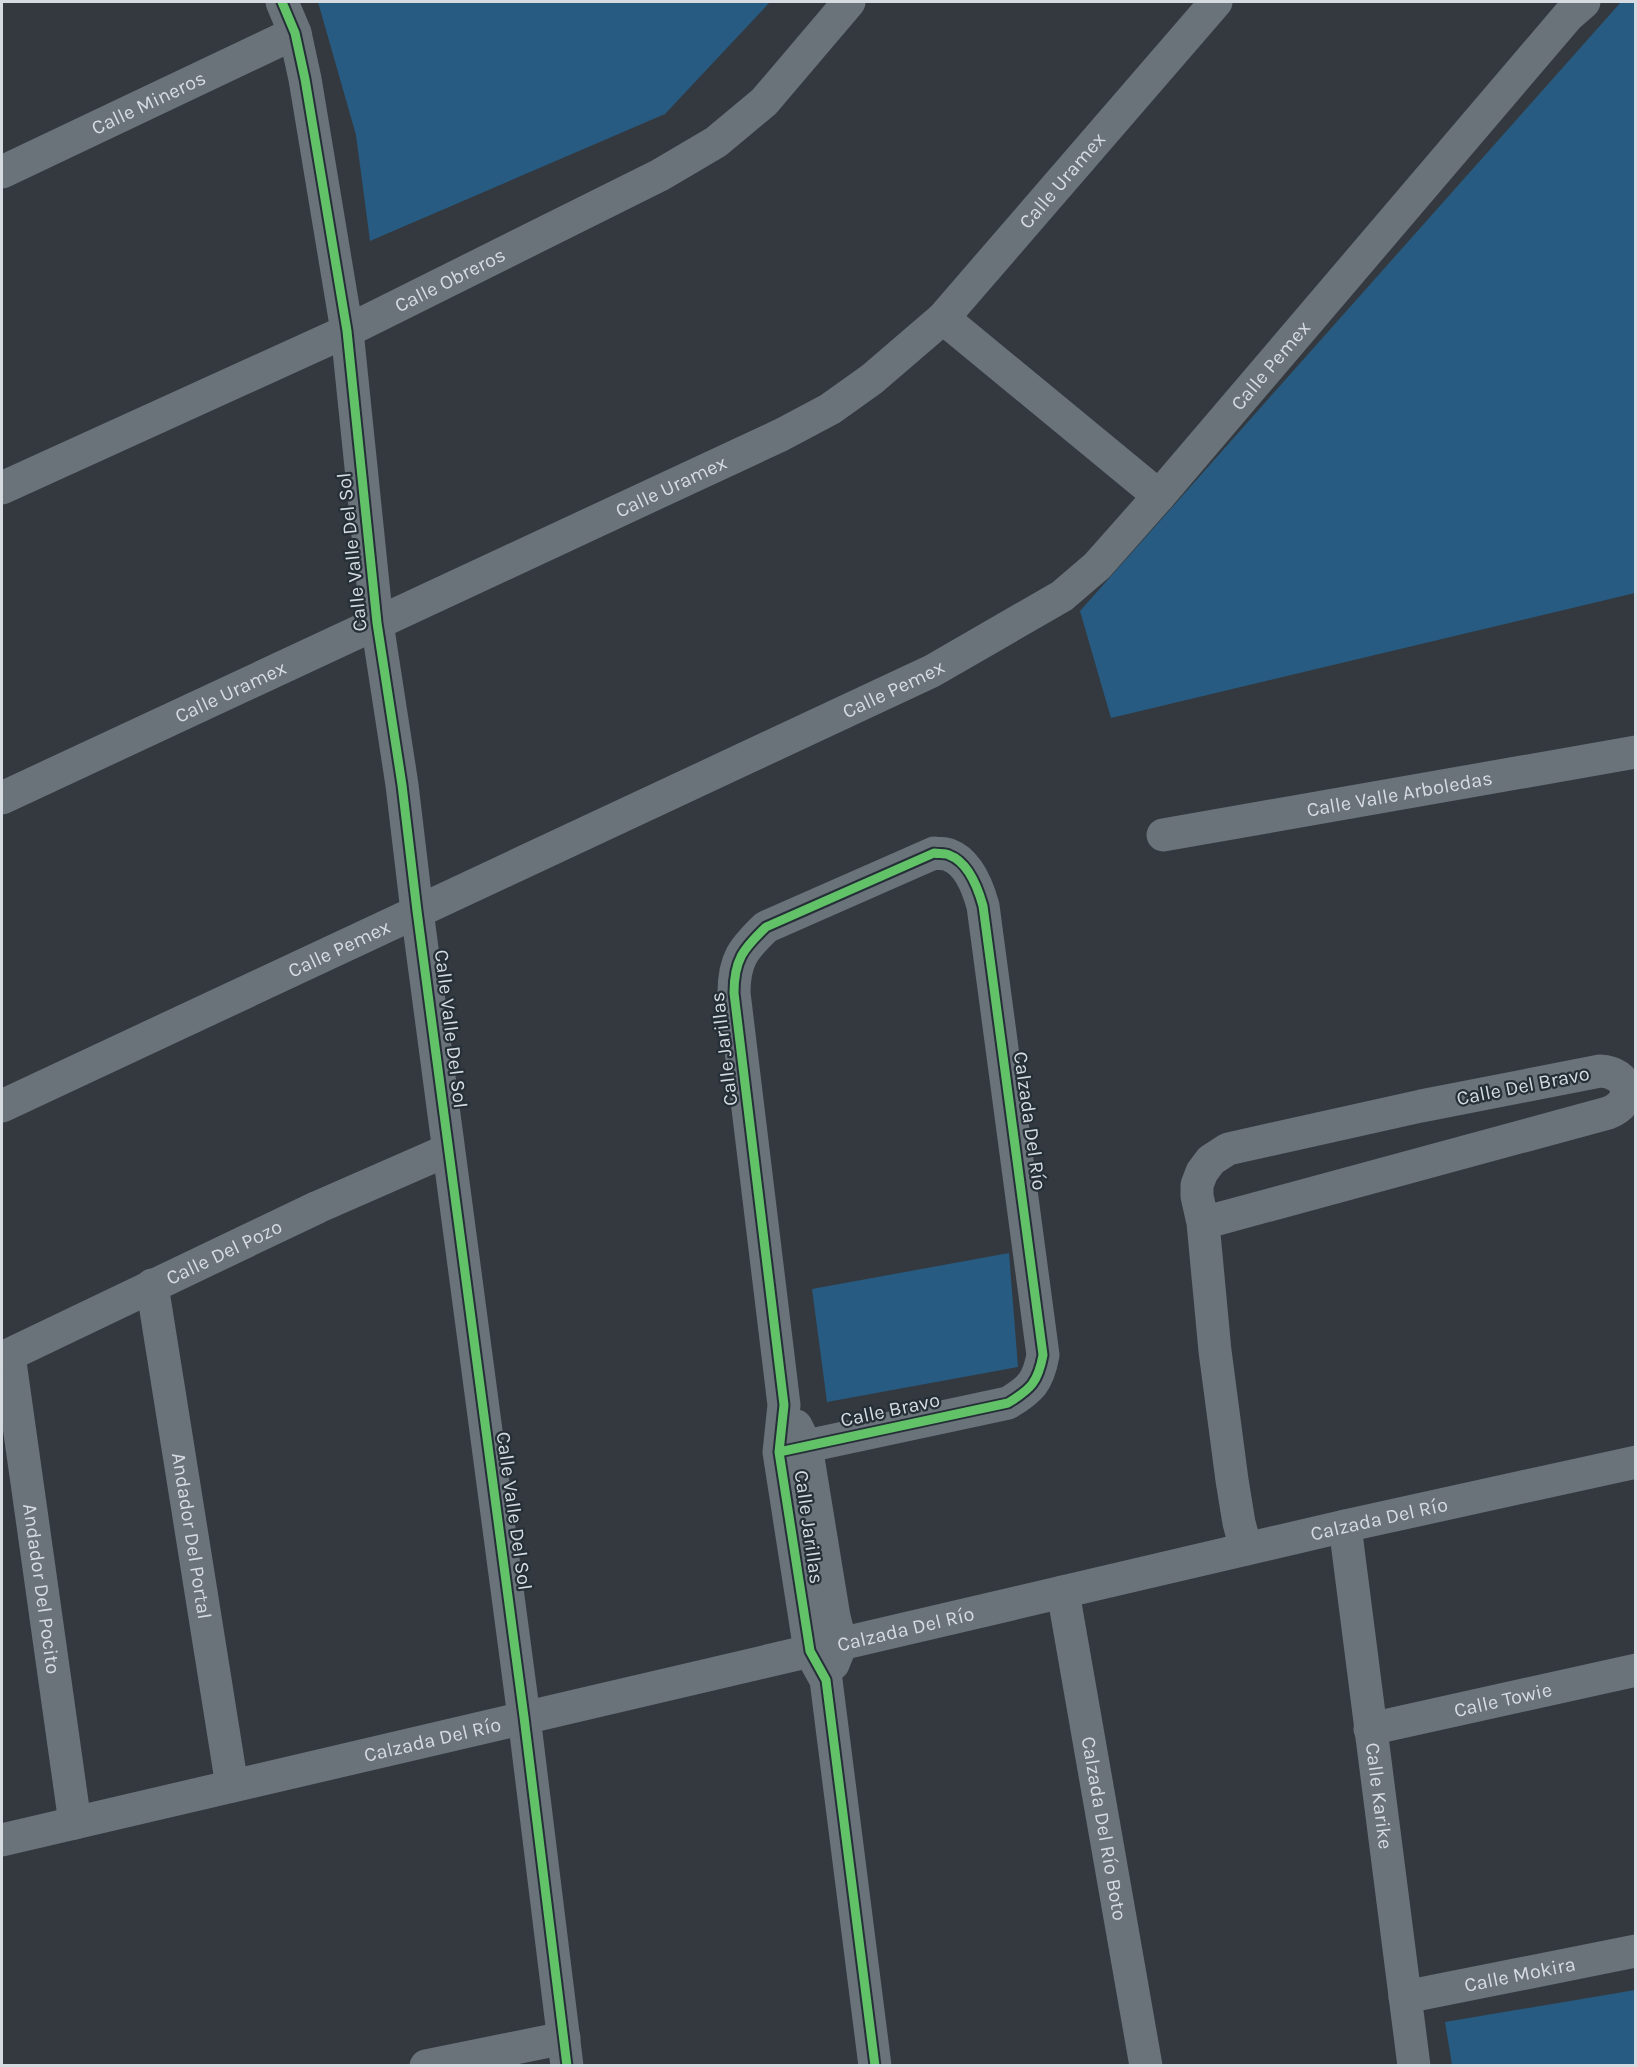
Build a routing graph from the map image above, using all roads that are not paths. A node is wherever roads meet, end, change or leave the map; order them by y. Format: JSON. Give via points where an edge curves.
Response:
{"nodes":[{"id":1,"x":282,"y":2,"type":"edge"},
{"id":2,"x":849,"y":2,"type":"edge"},
{"id":3,"x":1216,"y":2,"type":"edge"},
{"id":4,"x":1584,"y":2,"type":"edge"},
{"id":5,"x":295,"y":33,"type":"junction"},
{"id":6,"x":2,"y":172,"type":"edge"},
{"id":7,"x":943,"y":318,"type":"junction"},
{"id":8,"x":347,"y":330,"type":"junction"},
{"id":9,"x":2,"y":488,"type":"edge"},
{"id":10,"x":1159,"y":496,"type":"junction"},
{"id":11,"x":377,"y":623,"type":"junction"},
{"id":12,"x":1635,"y":752,"type":"edge"},
{"id":13,"x":2,"y":798,"type":"edge"},
{"id":14,"x":1163,"y":835,"type":"dead end"},
{"id":15,"x":417,"y":911,"type":"junction"},
{"id":16,"x":766,"y":927,"type":"joint"},
{"id":17,"x":2,"y":1106,"type":"edge"},
{"id":18,"x":448,"y":1149,"type":"junction"},
{"id":19,"x":1203,"y":1223,"type":"junction"},
{"id":20,"x":152,"y":1285,"type":"junction"},
{"id":21,"x":5,"y":1357,"type":"edge"},
{"id":22,"x":1008,"y":1403,"type":"joint"},
{"id":23,"x":793,"y":1449,"type":"junction"},
{"id":24,"x":1635,"y":1462,"type":"edge"},
{"id":25,"x":1345,"y":1526,"type":"junction"},
{"id":26,"x":1246,"y":1549,"type":"junction"},
{"id":27,"x":1063,"y":1592,"type":"junction"},
{"id":28,"x":826,"y":1647,"type":"junction"},
{"id":29,"x":1635,"y":1670,"type":"edge"},
{"id":30,"x":524,"y":1718,"type":"junction"},
{"id":31,"x":1370,"y":1729,"type":"junction"},
{"id":32,"x":232,"y":1786,"type":"junction"},
{"id":33,"x":75,"y":1823,"type":"junction"},
{"id":34,"x":2,"y":1840,"type":"edge"},
{"id":35,"x":1635,"y":1951,"type":"edge"},
{"id":36,"x":1405,"y":1997,"type":"junction"},
{"id":37,"x":565,"y":2051,"type":"edge"},
{"id":38,"x":426,"y":2066,"type":"edge"},
{"id":39,"x":875,"y":2066,"type":"edge"},
{"id":40,"x":1146,"y":2066,"type":"edge"},
{"id":41,"x":1414,"y":2066,"type":"edge"}],
"edges":[{"from":1,"to":5,"type":"street","name":"Calle Valle Del Sol"},
{"from":2,"to":8,"type":"street","name":"Calle Obreros","via":[[764,102],[716,142],[660,175]]},
{"from":3,"to":7,"type":"street","name":"Calle Uramex"},
{"from":4,"to":10,"type":"street","name":"Calle Pemex"},
{"from":5,"to":6,"type":"street","name":"Calle Mineros"},
{"from":5,"to":8,"type":"street","name":"Calle Valle Del Sol"},
{"from":7,"to":10,"type":"street"},
{"from":7,"to":11,"type":"street","name":"Calle Uramex","via":[[830,409]]},
{"from":8,"to":9,"type":"street","name":"Calle Obreros"},
{"from":8,"to":11,"type":"street","name":"Calle Valle Del Sol"},
{"from":10,"to":15,"type":"street","name":"Calle Pemex","via":[[1097,566],[1062,596],[932,671]]},
{"from":11,"to":13,"type":"street","name":"Calle Uramex"},
{"from":11,"to":15,"type":"street","name":"Calle Valle Del Sol"},
{"from":12,"to":14,"type":"street","name":"Calle Valle Arboledas"},
{"from":15,"to":17,"type":"street","name":"Calle Pemex"},
{"from":15,"to":18,"type":"street","name":"Calle Valle Del Sol"},
{"from":16,"to":22,"type":"street","name":"Calzada Del Río","via":[[934,853],[949,855],[962,864],[979,892],[1043,1354],[1034,1384]]},
{"from":16,"to":23,"type":"street","name":"Calle Jarillas","via":[[742,955],[734,974],[734,993],[784,1405]]},
{"from":18,"to":20,"type":"street","name":"Calle Del Pozo"},
{"from":18,"to":30,"type":"street","name":"Calle Valle Del Sol"},
{"from":19,"to":19,"type":"street","name":"Calle Del Bravo","via":[[1608,1113],[1626,1102],[1627,1090],[1621,1077],[1612,1071],[1600,1071],[1228,1149],[1211,1160],[1197,1185]]},
{"from":19,"to":26,"type":"street","name":"Calle Del Bravo","via":[[1215,1351],[1232,1479]]},
{"from":20,"to":21,"type":"street","name":"Calle Del Pozo"},
{"from":20,"to":32,"type":"street","name":"Andador Del Portal"},
{"from":21,"to":33,"type":"street","name":"Andador Del Pocito"},
{"from":22,"to":23,"type":"street","name":"Calle Bravo"},
{"from":23,"to":28,"type":"street","name":"Calle Jarillas"},
{"from":24,"to":25,"type":"street","name":"Calzada Del Río"},
{"from":25,"to":26,"type":"street","name":"Calzada Del Río"},
{"from":25,"to":31,"type":"street","name":"Calle Karike"},
{"from":26,"to":27,"type":"street","name":"Calzada Del Río"},
{"from":27,"to":28,"type":"street","name":"Calzada Del Río"},
{"from":27,"to":40,"type":"street","name":"Calzada Del Río Boto"},
{"from":28,"to":30,"type":"street","name":"Calzada Del Río"},
{"from":28,"to":39,"type":"street","via":[[826,1680]]},
{"from":29,"to":31,"type":"street","name":"Calle Towie"},
{"from":30,"to":32,"type":"street","name":"Calzada Del Río"},
{"from":30,"to":37,"type":"street","name":"Calle Valle Del Sol"},
{"from":31,"to":36,"type":"street","name":"Calle Karike"},
{"from":32,"to":33,"type":"street","name":"Calzada Del Río"},
{"from":33,"to":34,"type":"street","name":"Calzada Del Río"},
{"from":35,"to":36,"type":"street","name":"Calle Mokira"},
{"from":36,"to":41,"type":"street","name":"Calle Karike"},
{"from":37,"to":38,"type":"street"}]}
